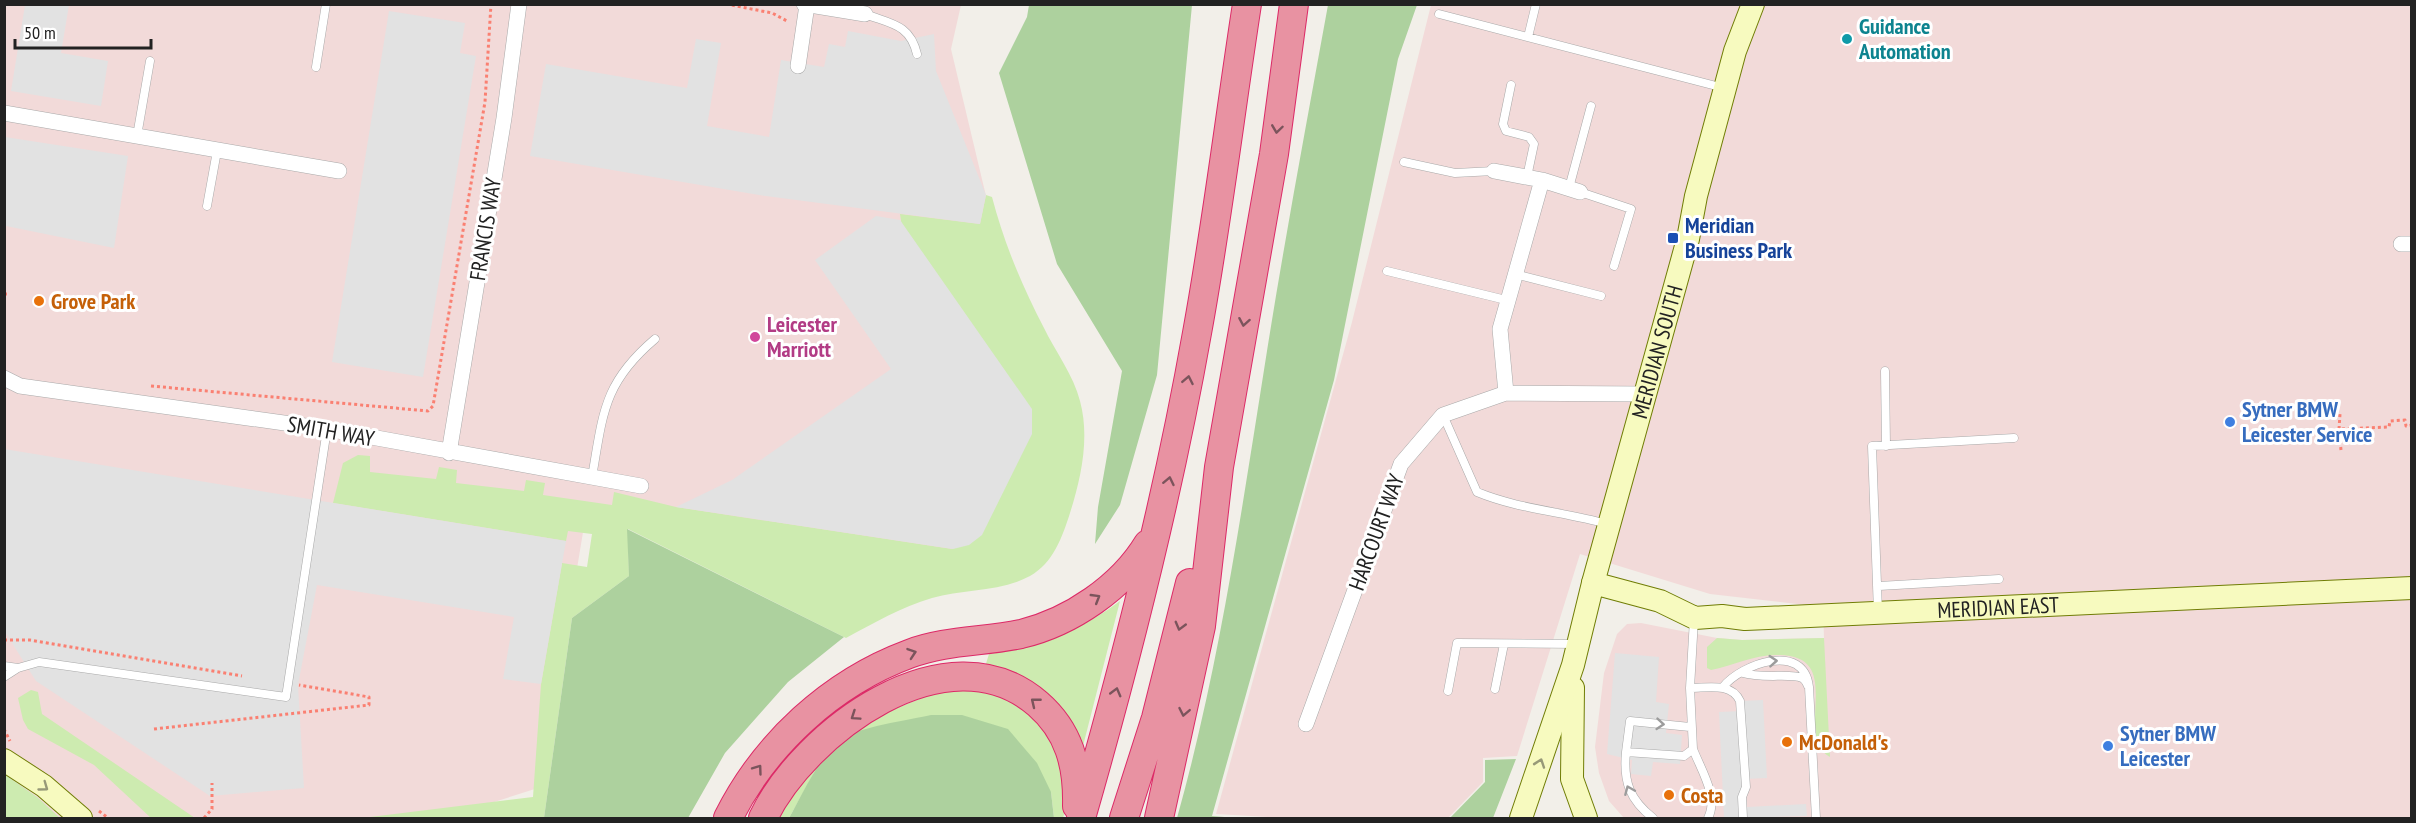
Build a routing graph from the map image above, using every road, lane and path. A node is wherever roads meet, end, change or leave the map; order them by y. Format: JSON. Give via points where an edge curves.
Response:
{"nodes":[{"id":1,"x":326,"y":4,"type":"edge"},
{"id":2,"x":491,"y":4,"type":"edge"},
{"id":3,"x":519,"y":4,"type":"edge"},
{"id":4,"x":726,"y":4,"type":"edge"},
{"id":5,"x":1228,"y":4,"type":"edge"},
{"id":6,"x":1247,"y":4,"type":"edge"},
{"id":7,"x":1294,"y":4,"type":"edge"},
{"id":8,"x":1306,"y":4,"type":"edge"},
{"id":9,"x":1536,"y":4,"type":"edge"},
{"id":10,"x":1753,"y":4,"type":"edge"},
{"id":11,"x":806,"y":5,"type":"edge"},
{"id":12,"x":865,"y":14,"type":"joint"},
{"id":13,"x":1439,"y":14,"type":"dead end"},
{"id":14,"x":1528,"y":37,"type":"junction"},
{"id":15,"x":800,"y":48,"type":"junction"},
{"id":16,"x":916,"y":54,"type":"dead end"},
{"id":17,"x":150,"y":61,"type":"dead end"},
{"id":18,"x":798,"y":66,"type":"dead end"},
{"id":19,"x":316,"y":67,"type":"dead end"},
{"id":20,"x":1286,"y":72,"type":"junction"},
{"id":21,"x":1235,"y":83,"type":"junction"},
{"id":22,"x":1511,"y":85,"type":"dead end"},
{"id":23,"x":1725,"y":89,"type":"junction"},
{"id":24,"x":1591,"y":106,"type":"dead end"},
{"id":25,"x":4,"y":113,"type":"edge"},
{"id":26,"x":137,"y":136,"type":"junction"},
{"id":27,"x":217,"y":150,"type":"junction"},
{"id":28,"x":1404,"y":162,"type":"dead end"},
{"id":29,"x":339,"y":171,"type":"dead end"},
{"id":30,"x":1494,"y":171,"type":"joint"},
{"id":31,"x":1534,"y":178,"type":"junction"},
{"id":32,"x":1574,"y":190,"type":"junction"},
{"id":33,"x":207,"y":206,"type":"dead end"},
{"id":34,"x":1614,"y":266,"type":"dead end"},
{"id":35,"x":1387,"y":271,"type":"dead end"},
{"id":36,"x":1515,"y":274,"type":"junction"},
{"id":37,"x":1601,"y":296,"type":"dead end"},
{"id":38,"x":1506,"y":300,"type":"junction"},
{"id":39,"x":655,"y":339,"type":"dead end"},
{"id":40,"x":1885,"y":371,"type":"dead end"},
{"id":41,"x":4,"y":378,"type":"edge"},
{"id":42,"x":140,"y":385,"type":"dead end"},
{"id":43,"x":20,"y":386,"type":"junction"},
{"id":44,"x":4,"y":390,"type":"edge"},
{"id":45,"x":1506,"y":393,"type":"junction"},
{"id":46,"x":1645,"y":394,"type":"junction"},
{"id":47,"x":2340,"y":414,"type":"dead end"},
{"id":48,"x":1443,"y":415,"type":"junction"},
{"id":49,"x":2412,"y":425,"type":"edge"},
{"id":50,"x":327,"y":429,"type":"junction"},
{"id":51,"x":2339,"y":429,"type":"junction"},
{"id":52,"x":2014,"y":438,"type":"dead end"},
{"id":53,"x":1886,"y":446,"type":"junction"},
{"id":54,"x":2341,"y":450,"type":"dead end"},
{"id":55,"x":448,"y":453,"type":"junction"},
{"id":56,"x":1219,"y":467,"type":"junction"},
{"id":57,"x":592,"y":477,"type":"junction"},
{"id":58,"x":641,"y":486,"type":"dead end"},
{"id":59,"x":1160,"y":524,"type":"junction"},
{"id":60,"x":1608,"y":525,"type":"junction"},
{"id":61,"x":1999,"y":579,"type":"dead end"},
{"id":62,"x":1593,"y":583,"type":"junction"},
{"id":63,"x":1879,"y":586,"type":"junction"},
{"id":64,"x":2412,"y":588,"type":"edge"},
{"id":65,"x":1878,"y":615,"type":"junction"},
{"id":66,"x":1695,"y":618,"type":"junction"},
{"id":67,"x":1504,"y":644,"type":"junction"},
{"id":68,"x":1576,"y":654,"type":"junction"},
{"id":69,"x":4,"y":666,"type":"edge"},
{"id":70,"x":18,"y":668,"type":"junction"},
{"id":71,"x":1743,"y":673,"type":"junction"},
{"id":72,"x":4,"y":677,"type":"edge"},
{"id":73,"x":1723,"y":687,"type":"junction"},
{"id":74,"x":1809,"y":687,"type":"junction"},
{"id":75,"x":1690,"y":688,"type":"junction"},
{"id":76,"x":1495,"y":689,"type":"dead end"},
{"id":77,"x":1448,"y":691,"type":"dead end"},
{"id":78,"x":1306,"y":724,"type":"dead end"},
{"id":79,"x":1690,"y":727,"type":"junction"},
{"id":80,"x":1693,"y":749,"type":"junction"},
{"id":81,"x":1626,"y":752,"type":"junction"},
{"id":82,"x":4,"y":760,"type":"edge"},
{"id":83,"x":212,"y":783,"type":"dead end"},
{"id":84,"x":81,"y":819,"type":"edge"},
{"id":85,"x":204,"y":819,"type":"edge"},
{"id":86,"x":728,"y":819,"type":"edge"},
{"id":87,"x":764,"y":819,"type":"edge"},
{"id":88,"x":1077,"y":819,"type":"edge"},
{"id":89,"x":1081,"y":819,"type":"edge"},
{"id":90,"x":1124,"y":819,"type":"edge"},
{"id":91,"x":1159,"y":819,"type":"edge"},
{"id":92,"x":1521,"y":819,"type":"edge"},
{"id":93,"x":1586,"y":819,"type":"edge"},
{"id":94,"x":1653,"y":819,"type":"edge"},
{"id":95,"x":1708,"y":819,"type":"edge"},
{"id":96,"x":1743,"y":819,"type":"edge"},
{"id":97,"x":1816,"y":819,"type":"edge"}],
"edges":[{"from":1,"to":19,"type":"lane"},
{"from":2,"to":42,"type":"path","via":[[484,102],[433,406],[428,411]]},
{"from":3,"to":55,"type":"street","name":"FRANCIS WAY"},
{"from":4,"to":15,"type":"path","via":[[786,19],[791,28],[788,46]]},
{"from":5,"to":21,"type":"highway"},
{"from":6,"to":21,"type":"highway"},
{"from":7,"to":20,"type":"highway"},
{"from":8,"to":20,"type":"highway"},
{"from":9,"to":14,"type":"lane"},
{"from":10,"to":23,"type":"street","name":"MERIDIAN SOUTH"},
{"from":11,"to":12,"type":"street"},
{"from":11,"to":15,"type":"street"},
{"from":12,"to":16,"type":"lane","via":[[905,29],[913,38]]},
{"from":13,"to":14,"type":"lane"},
{"from":14,"to":23,"type":"lane"},
{"from":15,"to":18,"type":"street"},
{"from":17,"to":26,"type":"lane"},
{"from":20,"to":56,"type":"highway","one_way":true},
{"from":59,"to":21,"type":"highway","one_way":true,"via":[[1198,331]]},
{"from":22,"to":31,"type":"lane","via":[[1503,124],[1506,131],[1529,137],[1534,144]]},
{"from":23,"to":46,"type":"street","name":"MERIDIAN SOUTH"},
{"from":24,"to":32,"type":"lane"},
{"from":25,"to":26,"type":"street"},
{"from":26,"to":27,"type":"street"},
{"from":27,"to":29,"type":"street"},
{"from":27,"to":33,"type":"lane"},
{"from":28,"to":30,"type":"lane","via":[[1455,174]]},
{"from":30,"to":31,"type":"street"},
{"from":31,"to":32,"type":"street"},
{"from":31,"to":36,"type":"street"},
{"from":32,"to":34,"type":"lane","via":[[1630,210]]},
{"from":35,"to":38,"type":"lane"},
{"from":36,"to":37,"type":"lane"},
{"from":36,"to":38,"type":"street"},
{"from":38,"to":45,"type":"street","via":[[1500,329]]},
{"from":39,"to":57,"type":"lane","via":[[624,368],[613,386]]},
{"from":40,"to":53,"type":"lane"},
{"from":41,"to":43,"type":"street","name":"SMITH WAY"},
{"from":43,"to":44,"type":"street","name":"SMITH WAY"},
{"from":43,"to":50,"type":"street","name":"SMITH WAY"},
{"from":45,"to":46,"type":"street"},
{"from":45,"to":48,"type":"street"},
{"from":46,"to":60,"type":"street","name":"MERIDIAN SOUTH"},
{"from":47,"to":51,"type":"path"},
{"from":48,"to":60,"type":"lane","via":[[1477,492],[1496,500],[1569,513]]},
{"from":48,"to":78,"type":"street","name":"HARCOURT WAY","via":[[1401,464]]},
{"from":49,"to":51,"type":"path","via":[[2406,426],[2405,420],[2390,421],[2389,427]]},
{"from":50,"to":55,"type":"street","name":"SMITH WAY"},
{"from":50,"to":70,"type":"lane","via":[[286,696],[39,662]]},
{"from":51,"to":54,"type":"path"},
{"from":52,"to":53,"type":"lane"},
{"from":53,"to":63,"type":"lane","via":[[1872,446]]},
{"from":55,"to":57,"type":"street","name":"SMITH WAY"},
{"from":56,"to":90,"type":"highway","one_way":true,"via":[[1156,718]]},
{"from":56,"to":91,"type":"highway","one_way":true,"via":[[1201,626]]},
{"from":57,"to":58,"type":"street","name":"SMITH WAY"},
{"from":86,"to":59,"type":"highway","one_way":true,"via":[[771,751],[807,715],[846,686],[910,653],[1022,634],[1061,619],[1126,575]]},
{"from":89,"to":59,"type":"highway","one_way":true},
{"from":60,"to":62,"type":"street","name":"MERIDIAN SOUTH"},
{"from":61,"to":63,"type":"lane"},
{"from":62,"to":66,"type":"street","name":"MERIDIAN EAST","via":[[1660,601]]},
{"from":62,"to":68,"type":"street","name":"MERIDIAN SOUTH"},
{"from":63,"to":65,"type":"lane"},
{"from":64,"to":65,"type":"street","name":"MERIDIAN EAST"},
{"from":65,"to":66,"type":"street","name":"MERIDIAN EAST"},
{"from":66,"to":75,"type":"lane"},
{"from":67,"to":68,"type":"lane"},
{"from":67,"to":76,"type":"lane"},
{"from":67,"to":77,"type":"lane","via":[[1457,643]]},
{"from":92,"to":68,"type":"street","name":"MERIDIAN SOUTH","one_way":true},
{"from":68,"to":93,"type":"street","name":"MERIDIAN SOUTH","via":[[1572,779]]},
{"from":69,"to":70,"type":"lane"},
{"from":70,"to":72,"type":"lane"},
{"from":71,"to":73,"type":"lane","via":[[1731,676]]},
{"from":71,"to":74,"type":"lane","via":[[1765,678],[1802,678]]},
{"from":71,"to":74,"type":"lane","one_way":true,"via":[[1764,662],[1785,661],[1801,667]]},
{"from":73,"to":75,"type":"lane"},
{"from":73,"to":96,"type":"lane","via":[[1737,693],[1740,701],[1746,787],[1742,797]]},
{"from":74,"to":97,"type":"lane"},
{"from":75,"to":79,"type":"lane"},
{"from":79,"to":80,"type":"lane"},
{"from":81,"to":79,"type":"lane","one_way":true,"via":[[1630,722]]},
{"from":80,"to":81,"type":"lane","via":[[1684,756]]},
{"from":80,"to":95,"type":"lane","via":[[1712,798]]},
{"from":94,"to":81,"type":"lane","one_way":true,"via":[[1630,795],[1625,779]]},
{"from":82,"to":84,"type":"street","one_way":true,"via":[[44,786]]},
{"from":83,"to":85,"type":"path","via":[[212,809]]},
{"from":88,"to":87,"type":"highway","one_way":true,"via":[[1076,765],[1056,722],[1017,689],[990,680],[960,678],[911,686],[831,733],[796,768]]}]}
